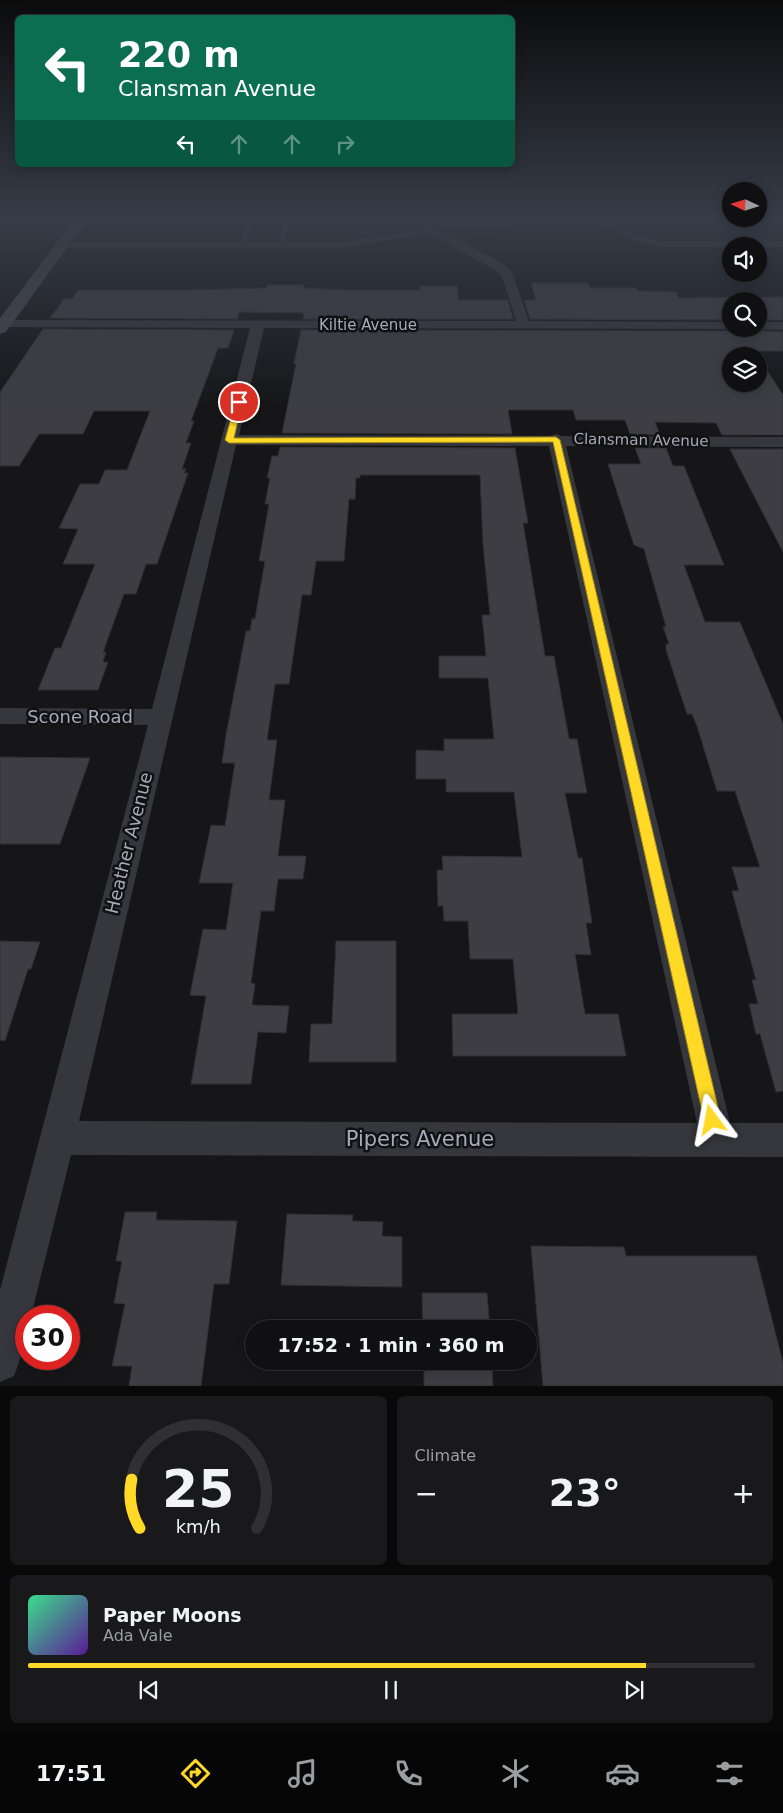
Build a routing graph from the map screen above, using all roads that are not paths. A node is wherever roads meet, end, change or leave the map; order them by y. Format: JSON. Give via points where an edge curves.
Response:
{"nodes":[{"id":1,"x":36,"y":281,"type":"edge"},
{"id":2,"x":509,"y":281,"type":"edge"},
{"id":3,"x":258,"y":324,"type":"junction"},
{"id":4,"x":2,"y":326,"type":"edge"},
{"id":5,"x":524,"y":326,"type":"junction"},
{"id":6,"x":722,"y":326,"type":"edge"},
{"id":7,"x":767,"y":326,"type":"edge"},
{"id":8,"x":783,"y":326,"type":"edge"},
{"id":9,"x":229,"y":440,"type":"junction"},
{"id":10,"x":556,"y":440,"type":"junction"},
{"id":11,"x":783,"y":442,"type":"edge"},
{"id":12,"x":0,"y":716,"type":"edge"},
{"id":13,"x":160,"y":717,"type":"junction"},
{"id":14,"x":58,"y":1138,"type":"junction"},
{"id":15,"x":717,"y":1139,"type":"junction"},
{"id":16,"x":783,"y":1140,"type":"edge"},
{"id":17,"x":0,"y":1362,"type":"edge"}],
"edges":[{"from":1,"to":4,"type":"street"},
{"from":2,"to":5,"type":"street"},
{"from":3,"to":4,"type":"street","name":"Kiltie Avenue"},
{"from":3,"to":5,"type":"street","name":"Kiltie Avenue"},
{"from":3,"to":9,"type":"street","name":"Heather Avenue"},
{"from":5,"to":6,"type":"street","name":"Kiltie Avenue"},
{"from":7,"to":8,"type":"street"},
{"from":9,"to":10,"type":"street","name":"Clansman Avenue"},
{"from":9,"to":13,"type":"street","name":"Heather Avenue"},
{"from":10,"to":11,"type":"street","name":"Clansman Avenue"},
{"from":10,"to":15,"type":"street"},
{"from":12,"to":13,"type":"street","name":"Scone Road"},
{"from":13,"to":14,"type":"street","name":"Heather Avenue"},
{"from":14,"to":15,"type":"street","name":"Pipers Avenue"},
{"from":14,"to":17,"type":"street","name":"Heather Avenue"},
{"from":15,"to":16,"type":"street","name":"Pipers Avenue"}]}
